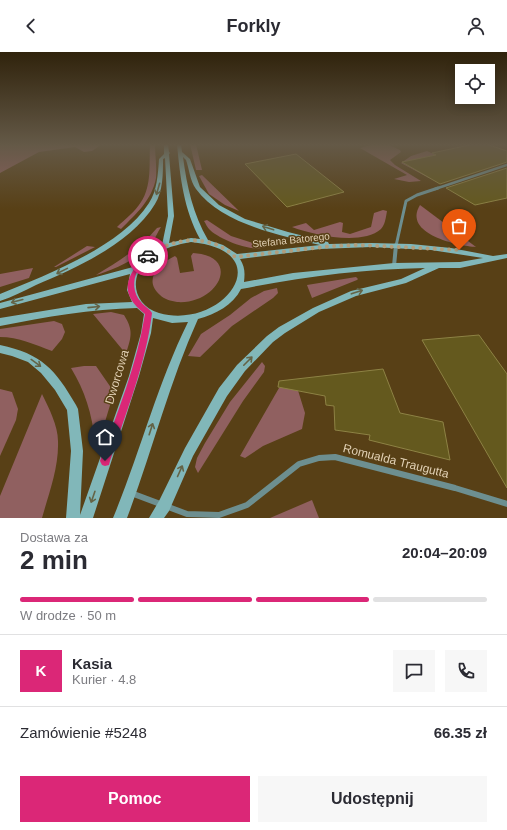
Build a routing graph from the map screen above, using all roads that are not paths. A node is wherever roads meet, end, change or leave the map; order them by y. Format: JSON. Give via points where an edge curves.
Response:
{"nodes":[{"id":1,"x":161,"y":166,"type":"edge"},
{"id":2,"x":169,"y":166,"type":"edge"},
{"id":3,"x":183,"y":166,"type":"edge"},
{"id":4,"x":190,"y":166,"type":"edge"},
{"id":5,"x":505,"y":166,"type":"edge"},
{"id":6,"x":205,"y":240,"type":"junction"},
{"id":7,"x":165,"y":246,"type":"junction"},
{"id":8,"x":332,"y":246,"type":"junction"},
{"id":9,"x":396,"y":246,"type":"junction"},
{"id":10,"x":507,"y":256,"type":"edge"},
{"id":11,"x":235,"y":257,"type":"junction"},
{"id":12,"x":492,"y":258,"type":"junction"},
{"id":13,"x":439,"y":265,"type":"junction"},
{"id":14,"x":394,"y":266,"type":"junction"},
{"id":15,"x":136,"y":269,"type":"junction"},
{"id":16,"x":239,"y":286,"type":"junction"},
{"id":17,"x":0,"y":298,"type":"edge"},
{"id":18,"x":139,"y":305,"type":"junction"},
{"id":19,"x":0,"y":306,"type":"edge"},
{"id":20,"x":149,"y":313,"type":"junction"},
{"id":21,"x":195,"y":317,"type":"junction"},
{"id":22,"x":0,"y":322,"type":"edge"},
{"id":23,"x":0,"y":349,"type":"edge"},
{"id":24,"x":130,"y":493,"type":"junction"},
{"id":25,"x":507,"y":504,"type":"edge"},
{"id":26,"x":164,"y":506,"type":"junction"},
{"id":27,"x":73,"y":518,"type":"edge"},
{"id":28,"x":86,"y":518,"type":"edge"},
{"id":29,"x":120,"y":518,"type":"edge"},
{"id":30,"x":156,"y":518,"type":"edge"}],
"edges":[{"from":1,"to":17,"type":"street","one_way":true,"via":[[160,182],[152,204],[131,227],[79,262]]},
{"from":2,"to":7,"type":"street","via":[[171,216]]},
{"from":3,"to":6,"type":"street","via":[[192,213]]},
{"from":8,"to":4,"type":"street","one_way":true,"via":[[243,220],[217,206],[198,187]]},
{"from":5,"to":9,"type":"street","via":[[411,197],[406,201]]},
{"from":6,"to":7,"type":"street","via":[[180,241]]},
{"from":6,"to":11,"type":"street","via":[[220,245]]},
{"from":7,"to":15,"type":"street","via":[[144,258]]},
{"from":8,"to":9,"type":"street","name":"Stefana Batorego"},
{"from":8,"to":11,"type":"street","name":"Stefana Batorego"},
{"from":9,"to":12,"type":"street","name":"Stefana Batorego","via":[[459,250]]},
{"from":9,"to":14,"type":"street"},
{"from":10,"to":12,"type":"street","name":"Stefana Batorego"},
{"from":11,"to":16,"type":"street","via":[[240,265]]},
{"from":12,"to":13,"type":"street","name":"Stefana Batorego","via":[[460,265]]},
{"from":13,"to":14,"type":"street","name":"Stefana Batorego"},
{"from":26,"to":13,"type":"street","one_way":true,"via":[[189,452],[223,392],[241,368],[270,339],[316,310],[354,293],[403,281]]},
{"from":14,"to":16,"type":"street","name":"Stefana Batorego","via":[[293,276]]},
{"from":15,"to":18,"type":"street","via":[[131,287],[133,297]]},
{"from":15,"to":19,"type":"street","one_way":true},
{"from":16,"to":21,"type":"street","via":[[222,304]]},
{"from":18,"to":20,"type":"street"},
{"from":22,"to":18,"type":"street","one_way":true,"via":[[86,307]]},
{"from":20,"to":21,"type":"street","via":[[177,319]]},
{"from":20,"to":28,"type":"street","name":"Dworcowa","one_way":true,"via":[[134,376]]},
{"from":24,"to":21,"type":"street","one_way":true,"via":[[168,378]]},
{"from":23,"to":27,"type":"street","one_way":true,"via":[[31,360],[45,370],[59,386],[72,409],[77,451]]},
{"from":24,"to":26,"type":"street","name":"Romualda Traugutta"},
{"from":24,"to":29,"type":"street"},
{"from":25,"to":26,"type":"street","name":"Romualda Traugutta","via":[[335,457],[319,458],[299,464],[247,505],[219,515],[187,514]]},
{"from":26,"to":30,"type":"street"}]}
